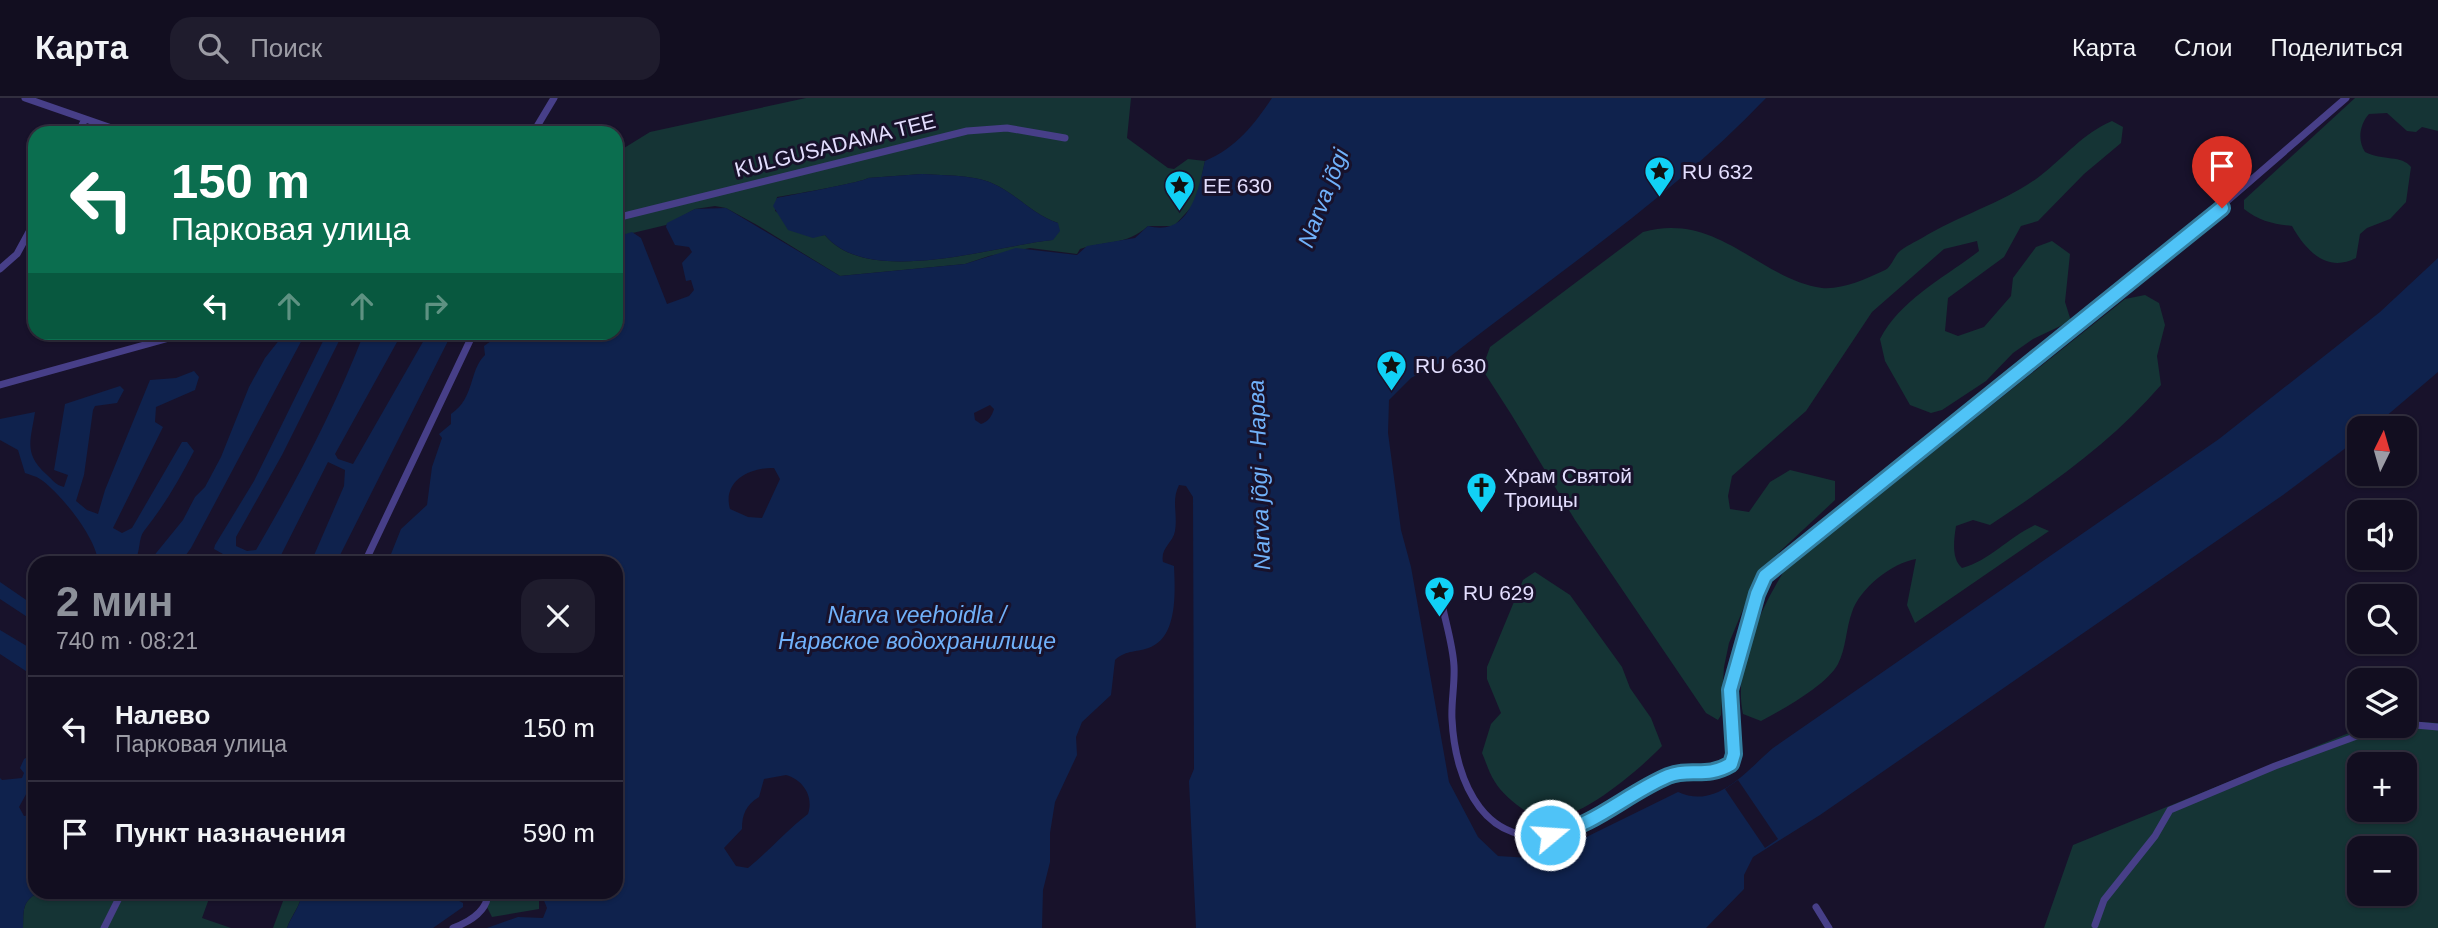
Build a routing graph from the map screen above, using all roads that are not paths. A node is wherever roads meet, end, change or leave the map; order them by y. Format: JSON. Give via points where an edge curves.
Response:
{"nodes":[{"id":1,"x":24,"y":98,"type":"edge"},
{"id":2,"x":554,"y":98,"type":"edge"},
{"id":3,"x":2346,"y":98,"type":"edge"},
{"id":4,"x":85,"y":119,"type":"junction"},
{"id":5,"x":82,"y":126,"type":"edge"},
{"id":6,"x":106,"y":126,"type":"edge"},
{"id":7,"x":537,"y":126,"type":"edge"},
{"id":8,"x":1065,"y":138,"type":"dead end"},
{"id":9,"x":623,"y":216,"type":"edge"},
{"id":10,"x":28,"y":233,"type":"edge"},
{"id":11,"x":0,"y":269,"type":"edge"},
{"id":12,"x":162,"y":340,"type":"edge"},
{"id":13,"x":470,"y":340,"type":"edge"},
{"id":14,"x":0,"y":385,"type":"edge"},
{"id":15,"x":368,"y":556,"type":"edge"},
{"id":16,"x":1442,"y":604,"type":"dead end"},
{"id":17,"x":2417,"y":725,"type":"edge"},
{"id":18,"x":2438,"y":727,"type":"edge"},
{"id":19,"x":2353,"y":738,"type":"edge"},
{"id":20,"x":118,"y":899,"type":"edge"},
{"id":21,"x":488,"y":899,"type":"edge"},
{"id":22,"x":1816,"y":907,"type":"dead end"},
{"id":23,"x":2095,"y":925,"type":"dead end"},
{"id":24,"x":104,"y":928,"type":"edge"},
{"id":25,"x":453,"y":928,"type":"edge"},
{"id":26,"x":1829,"y":928,"type":"edge"}],
"edges":[{"from":1,"to":4,"type":"street"},
{"from":2,"to":7,"type":"street"},
{"from":3,"to":16,"type":"street","via":[[2154,265],[1765,576],[1730,690],[1734,754],[1731,764],[1721,770],[1668,776],[1564,832],[1528,836],[1498,827],[1476,805],[1459,757],[1452,719],[1454,663]]},
{"from":4,"to":5,"type":"street"},
{"from":4,"to":6,"type":"street"},
{"from":8,"to":9,"type":"street","name":"KULGUSADAMA TEE","via":[[1007,128],[967,131]]},
{"from":10,"to":11,"type":"street"},
{"from":12,"to":14,"type":"street"},
{"from":13,"to":15,"type":"street"},
{"from":17,"to":18,"type":"street"},
{"from":19,"to":23,"type":"street","via":[[2170,810],[2104,900]]},
{"from":20,"to":24,"type":"street"},
{"from":21,"to":25,"type":"street","via":[[479,913]]},
{"from":22,"to":26,"type":"street"}]}
